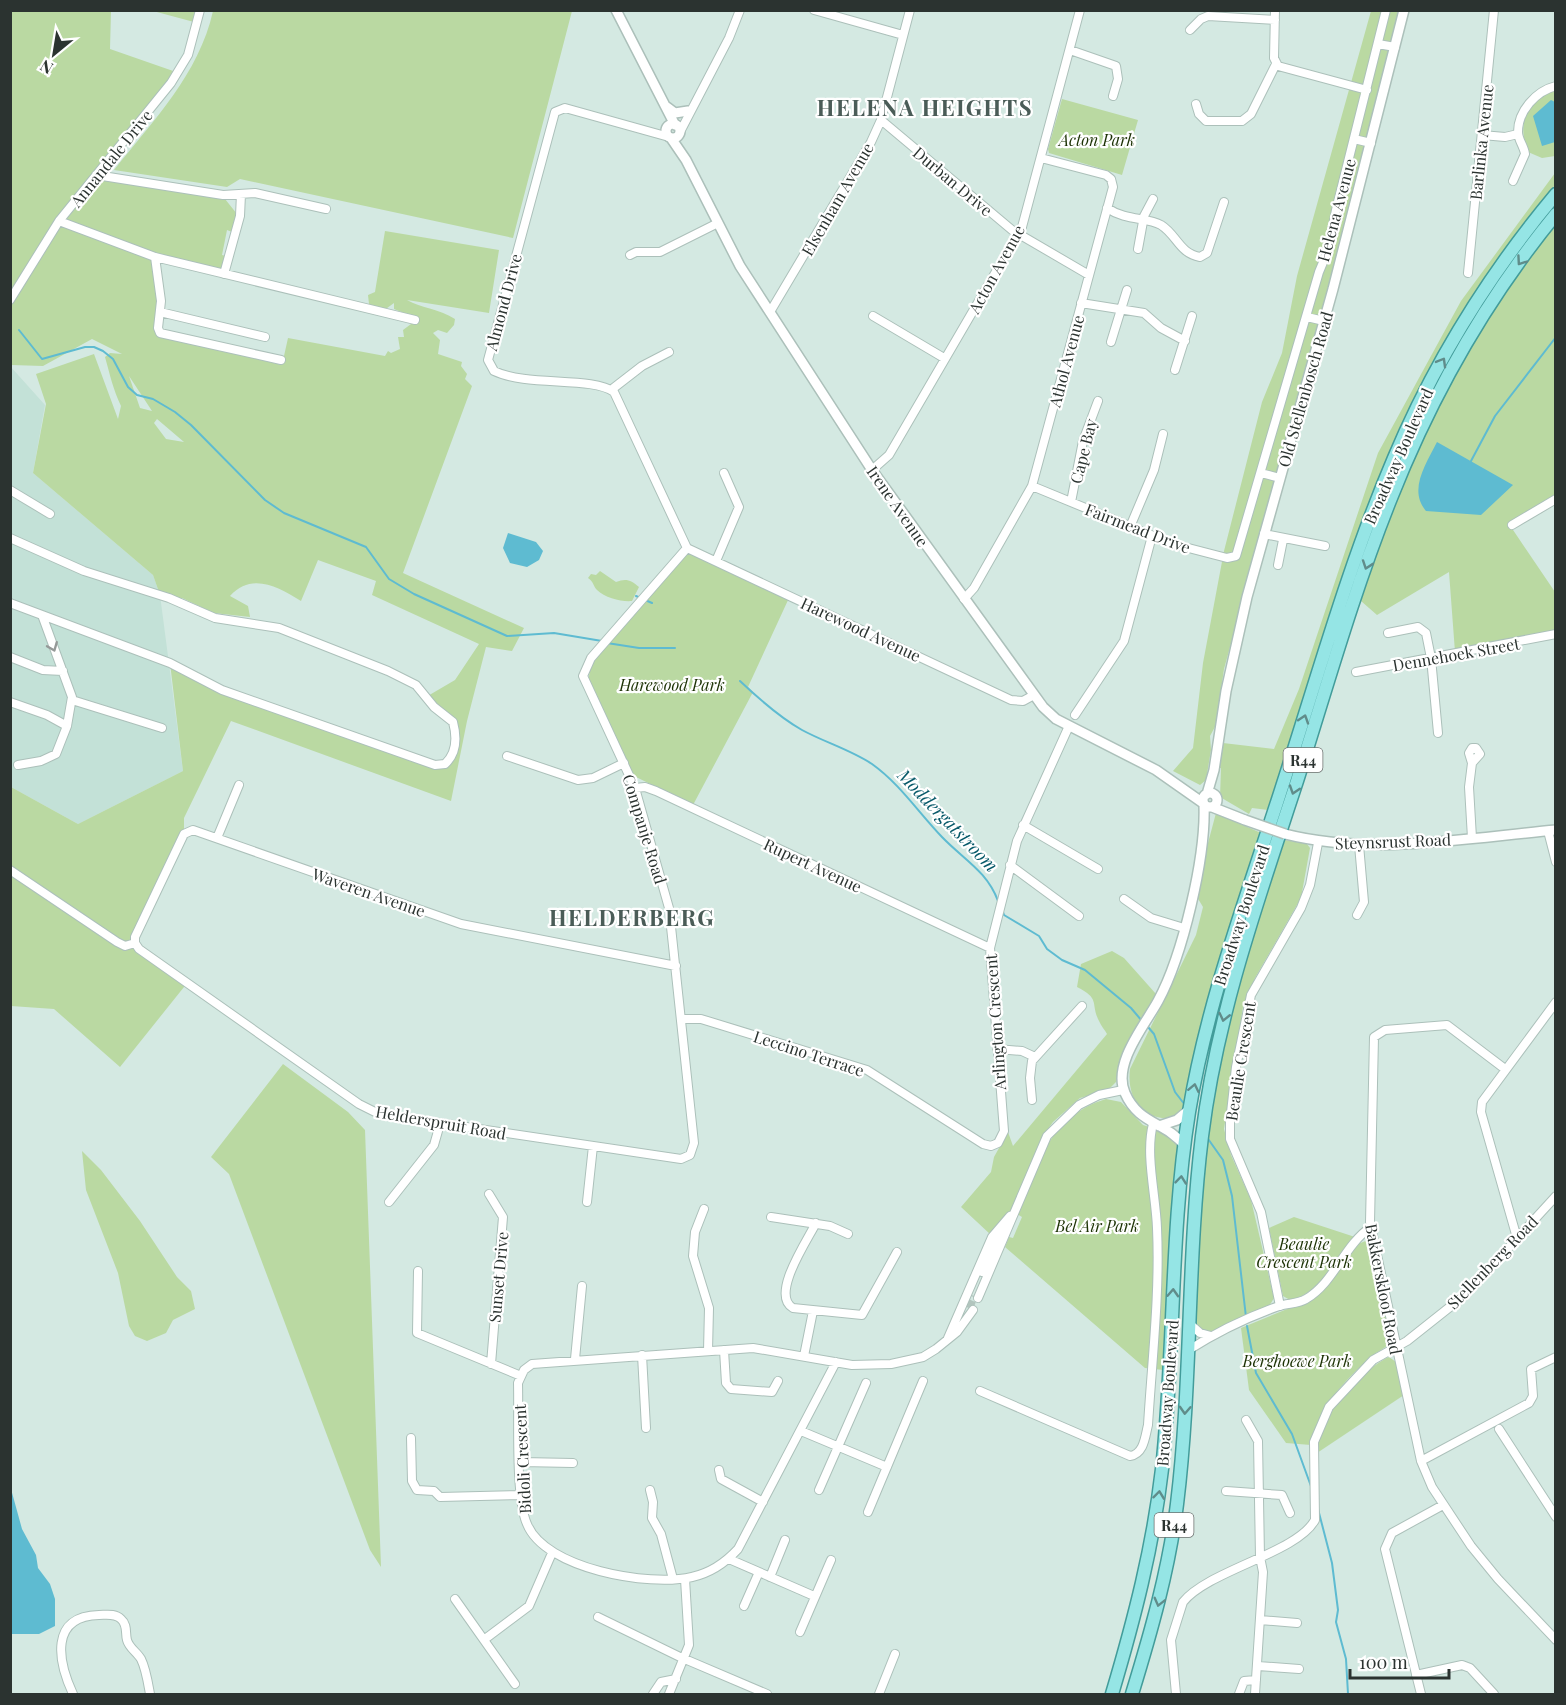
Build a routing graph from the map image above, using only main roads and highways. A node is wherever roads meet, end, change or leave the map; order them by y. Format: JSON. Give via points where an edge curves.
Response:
{"nodes":[{"id":1,"x":1556,"y":194,"type":"edge"},
{"id":2,"x":1556,"y":214,"type":"edge"},
{"id":3,"x":1112,"y":1695,"type":"edge"},
{"id":4,"x":1132,"y":1695,"type":"edge"}],
"edges":[{"from":3,"to":1,"type":"main road","name":"Broadway Boulevard","number":"R44","one_way":true,"via":[[1142,1591],[1155,1521],[1185,1146],[1220,980],[1395,456],[1438,367],[1507,256]]},
{"from":2,"to":4,"type":"main road","name":"Broadway Boulevard","number":"R44","one_way":true,"via":[[1498,293],[1435,400],[1391,496],[1236,968],[1202,1137],[1194,1213],[1183,1449],[1173,1533]]}]}
